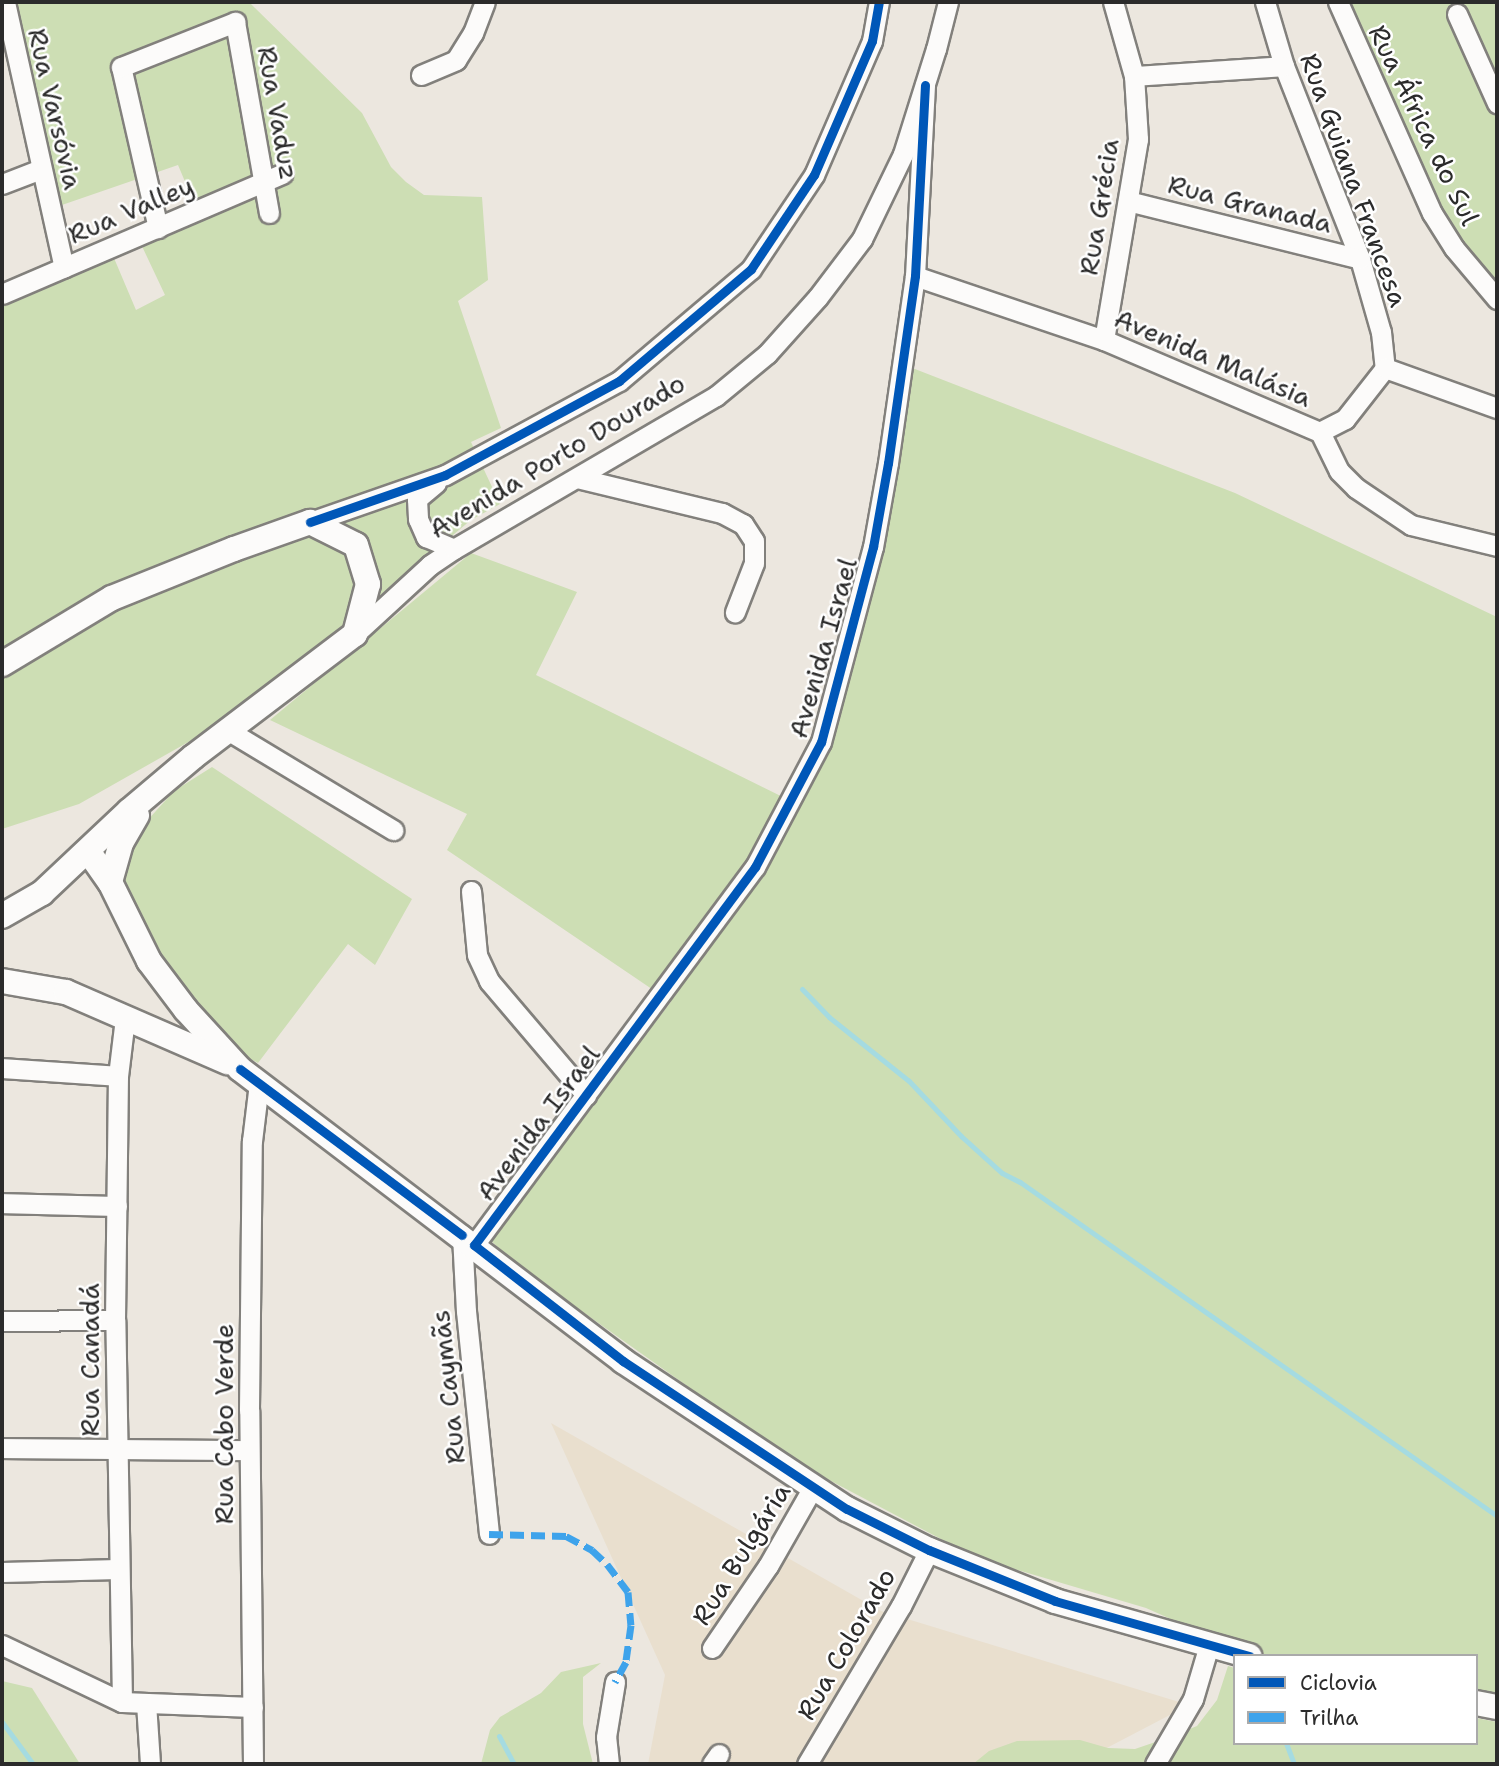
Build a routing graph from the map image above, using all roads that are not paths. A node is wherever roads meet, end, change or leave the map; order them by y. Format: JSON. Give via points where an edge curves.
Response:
{"nodes":[{"id":1,"x":5,"y":2,"type":"edge"},
{"id":2,"x":485,"y":2,"type":"edge"},
{"id":3,"x":879,"y":2,"type":"edge"},
{"id":4,"x":947,"y":2,"type":"edge"},
{"id":5,"x":1112,"y":2,"type":"edge"},
{"id":6,"x":1265,"y":2,"type":"edge"},
{"id":7,"x":1338,"y":2,"type":"edge"},
{"id":8,"x":1457,"y":14,"type":"dead end"},
{"id":9,"x":1284,"y":66,"type":"junction"},
{"id":10,"x":421,"y":75,"type":"dead end"},
{"id":11,"x":1134,"y":76,"type":"junction"},
{"id":12,"x":925,"y":85,"type":"junction"},
{"id":13,"x":1497,"y":103,"type":"edge"},
{"id":14,"x":41,"y":169,"type":"junction"},
{"id":15,"x":282,"y":174,"type":"dead end"},
{"id":16,"x":263,"y":182,"type":"junction"},
{"id":17,"x":2,"y":184,"type":"edge"},
{"id":18,"x":1128,"y":201,"type":"junction"},
{"id":19,"x":269,"y":213,"type":"dead end"},
{"id":20,"x":158,"y":228,"type":"junction"},
{"id":21,"x":1360,"y":259,"type":"junction"},
{"id":22,"x":64,"y":268,"type":"junction"},
{"id":23,"x":915,"y":276,"type":"junction"},
{"id":24,"x":2,"y":294,"type":"edge"},
{"id":25,"x":1497,"y":299,"type":"edge"},
{"id":26,"x":1104,"y":340,"type":"junction"},
{"id":27,"x":1384,"y":368,"type":"junction"},
{"id":28,"x":1497,"y":408,"type":"edge"},
{"id":29,"x":1320,"y":432,"type":"junction"},
{"id":30,"x":445,"y":475,"type":"junction"},
{"id":31,"x":577,"y":478,"type":"junction"},
{"id":32,"x":310,"y":522,"type":"junction"},
{"id":33,"x":1497,"y":546,"type":"edge"},
{"id":34,"x":454,"y":549,"type":"junction"},
{"id":35,"x":735,"y":612,"type":"dead end"},
{"id":36,"x":355,"y":634,"type":"junction"},
{"id":37,"x":2,"y":664,"type":"edge"},
{"id":38,"x":229,"y":731,"type":"junction"},
{"id":39,"x":193,"y":757,"type":"junction"},
{"id":40,"x":393,"y":830,"type":"dead end"},
{"id":41,"x":88,"y":851,"type":"junction"},
{"id":42,"x":110,"y":881,"type":"junction"},
{"id":43,"x":471,"y":891,"type":"dead end"},
{"id":44,"x":2,"y":916,"type":"edge"},
{"id":45,"x":2,"y":981,"type":"edge"},
{"id":46,"x":125,"y":1018,"type":"junction"},
{"id":47,"x":2,"y":1068,"type":"edge"},
{"id":48,"x":118,"y":1076,"type":"junction"},
{"id":49,"x":250,"y":1076,"type":"junction"},
{"id":50,"x":586,"y":1095,"type":"junction"},
{"id":51,"x":2,"y":1203,"type":"edge"},
{"id":52,"x":117,"y":1206,"type":"junction"},
{"id":53,"x":468,"y":1240,"type":"junction"},
{"id":54,"x":115,"y":1320,"type":"junction"},
{"id":55,"x":2,"y":1321,"type":"edge"},
{"id":56,"x":2,"y":1448,"type":"edge"},
{"id":57,"x":116,"y":1448,"type":"junction"},
{"id":58,"x":250,"y":1450,"type":"junction"},
{"id":59,"x":814,"y":1487,"type":"junction"},
{"id":60,"x":489,"y":1534,"type":"dead end"},
{"id":61,"x":929,"y":1550,"type":"junction"},
{"id":62,"x":118,"y":1569,"type":"junction"},
{"id":63,"x":2,"y":1572,"type":"edge"},
{"id":64,"x":1209,"y":1644,"type":"junction"},
{"id":65,"x":2,"y":1645,"type":"edge"},
{"id":66,"x":712,"y":1648,"type":"dead end"},
{"id":67,"x":1242,"y":1654,"type":"edge"},
{"id":68,"x":615,"y":1682,"type":"dead end"},
{"id":69,"x":122,"y":1702,"type":"junction"},
{"id":70,"x":146,"y":1703,"type":"junction"},
{"id":71,"x":1478,"y":1703,"type":"edge"},
{"id":72,"x":253,"y":1707,"type":"junction"},
{"id":73,"x":1497,"y":1707,"type":"edge"},
{"id":74,"x":150,"y":1764,"type":"edge"},
{"id":75,"x":253,"y":1764,"type":"edge"},
{"id":76,"x":609,"y":1764,"type":"edge"},
{"id":77,"x":807,"y":1764,"type":"edge"},
{"id":78,"x":1154,"y":1764,"type":"edge"}],
"edges":[{"from":1,"to":14,"type":"street","name":"Rua Varsóvia"},
{"from":2,"to":10,"type":"street","via":[[456,60]]},
{"from":3,"to":30,"type":"street","name":"Avenida Porto Dourado","via":[[872,41],[814,175],[751,270],[620,381]]},
{"from":4,"to":12,"type":"street","name":"Avenida Porto Dourado"},
{"from":5,"to":11,"type":"street","name":"Rua Grécia"},
{"from":6,"to":9,"type":"street","name":"Rua Guiana Francesa"},
{"from":7,"to":25,"type":"street","name":"Rua África do Sul","via":[[1432,213],[1454,248]]},
{"from":8,"to":13,"type":"street"},
{"from":9,"to":11,"type":"street"},
{"from":9,"to":21,"type":"street","name":"Rua Guiana Francesa"},
{"from":11,"to":18,"type":"street","name":"Rua Grécia","via":[[1138,139]]},
{"from":12,"to":23,"type":"street","name":"Avenida Israel"},
{"from":12,"to":31,"type":"street","name":"Avenida Porto Dourado","via":[[892,180],[862,239],[818,297],[767,354],[716,396]]},
{"from":14,"to":17,"type":"street"},
{"from":14,"to":22,"type":"street","name":"Rua Varsóvia"},
{"from":15,"to":16,"type":"street","name":"Rua Valley"},
{"from":16,"to":19,"type":"street","name":"Rua Vaduz"},
{"from":16,"to":20,"type":"street","name":"Rua Valley"},
{"from":16,"to":20,"type":"street","name":"Rua Vaduz","via":[[235,22],[121,67]]},
{"from":18,"to":21,"type":"street","name":"Rua Granada"},
{"from":18,"to":26,"type":"street","name":"Rua Grécia"},
{"from":20,"to":22,"type":"street","name":"Rua Valley"},
{"from":21,"to":27,"type":"street","name":"Rua Guiana Francesa","via":[[1381,332]]},
{"from":22,"to":24,"type":"street","name":"Rua Valley"},
{"from":23,"to":26,"type":"street","name":"Avenida Malásia"},
{"from":23,"to":50,"type":"street","name":"Avenida Israel","via":[[873,547],[821,742],[755,867]]},
{"from":26,"to":29,"type":"street","name":"Avenida Malásia"},
{"from":27,"to":28,"type":"street"},
{"from":27,"to":29,"type":"street","via":[[1345,419]]},
{"from":29,"to":33,"type":"street","name":"Avenida Malásia","via":[[1339,471],[1411,525]]},
{"from":30,"to":32,"type":"street","name":"Avenida Porto Dourado"},
{"from":30,"to":34,"type":"street","via":[[417,499],[418,519],[426,537]]},
{"from":31,"to":34,"type":"street","name":"Avenida Porto Dourado"},
{"from":31,"to":35,"type":"street","via":[[722,513],[743,524],[754,541],[754,563]]},
{"from":32,"to":36,"type":"main road","via":[[356,545],[368,584]]},
{"from":32,"to":37,"type":"main road","name":"Avenida Porto Dourado","via":[[112,598]]},
{"from":34,"to":36,"type":"street","name":"Avenida Porto Dourado"},
{"from":36,"to":38,"type":"main road","name":"Avenida Porto Dourado"},
{"from":38,"to":39,"type":"main road","name":"Avenida Porto Dourado"},
{"from":38,"to":40,"type":"street"},
{"from":39,"to":41,"type":"main road","name":"Avenida Porto Dourado"},
{"from":39,"to":42,"type":"main road","via":[[138,814],[121,843]]},
{"from":41,"to":42,"type":"main road"},
{"from":41,"to":44,"type":"main road","name":"Avenida Porto Dourado","via":[[42,893]]},
{"from":42,"to":49,"type":"main road","via":[[149,961],[186,1010]]},
{"from":43,"to":50,"type":"street","via":[[477,956],[489,981]]},
{"from":45,"to":46,"type":"main road","via":[[66,992]]},
{"from":46,"to":48,"type":"street","name":"Rua Canadá"},
{"from":46,"to":49,"type":"main road"},
{"from":47,"to":48,"type":"street"},
{"from":48,"to":52,"type":"street","name":"Rua Canadá"},
{"from":49,"to":53,"type":"main road"},
{"from":49,"to":58,"type":"street","name":"Rua Cabo Verde"},
{"from":50,"to":53,"type":"street","name":"Avenida Israel"},
{"from":51,"to":52,"type":"street"},
{"from":52,"to":54,"type":"street","name":"Rua Canadá"},
{"from":53,"to":59,"type":"main road","via":[[623,1361]]},
{"from":53,"to":60,"type":"street","name":"Rua Caymãs","via":[[466,1311]]},
{"from":54,"to":55,"type":"street"},
{"from":54,"to":57,"type":"street","name":"Rua Canadá"},
{"from":56,"to":57,"type":"street"},
{"from":57,"to":58,"type":"street"},
{"from":57,"to":62,"type":"street","name":"Rua Canadá"},
{"from":58,"to":72,"type":"street","name":"Rua Cabo Verde"},
{"from":59,"to":61,"type":"main road"},
{"from":59,"to":66,"type":"street","name":"Rua Bulgária"},
{"from":61,"to":64,"type":"main road","via":[[1055,1601]]},
{"from":61,"to":77,"type":"street","name":"Rua Colorado"},
{"from":62,"to":63,"type":"street"},
{"from":62,"to":69,"type":"street","name":"Rua Canadá"},
{"from":64,"to":67,"type":"main road"},
{"from":64,"to":78,"type":"street","via":[[1193,1699]]},
{"from":65,"to":69,"type":"street"},
{"from":68,"to":76,"type":"street","via":[[606,1737]]},
{"from":69,"to":70,"type":"street"},
{"from":70,"to":72,"type":"street"},
{"from":70,"to":74,"type":"street"},
{"from":71,"to":73,"type":"main road"},
{"from":72,"to":75,"type":"street","name":"Rua Cabo Verde"}]}
